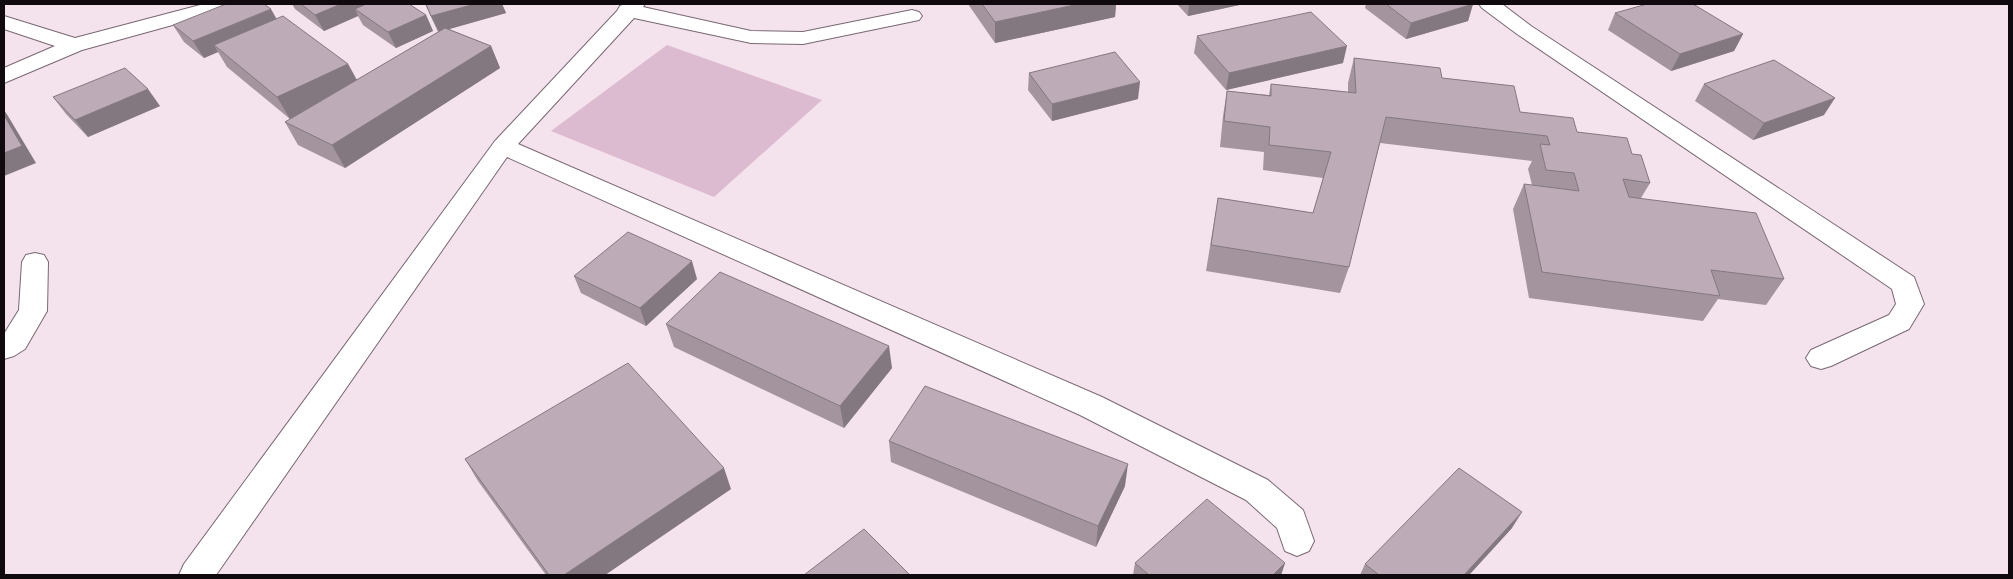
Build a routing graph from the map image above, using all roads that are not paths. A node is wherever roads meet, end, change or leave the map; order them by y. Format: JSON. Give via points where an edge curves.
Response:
{"nodes":[{"id":1,"x":228,"y":4,"type":"edge"},
{"id":2,"x":1489,"y":4,"type":"edge"},
{"id":3,"x":631,"y":7,"type":"edge"},
{"id":4,"x":176,"y":11,"type":"edge"},
{"id":5,"x":912,"y":16,"type":"dead end"},
{"id":6,"x":4,"y":22,"type":"edge"},
{"id":7,"x":74,"y":45,"type":"junction"},
{"id":8,"x":4,"y":76,"type":"edge"},
{"id":9,"x":503,"y":146,"type":"junction"},
{"id":10,"x":35,"y":262,"type":"dead end"},
{"id":11,"x":4,"y":348,"type":"edge"},
{"id":12,"x":1821,"y":358,"type":"dead end"},
{"id":13,"x":1297,"y":541,"type":"dead end"},
{"id":14,"x":196,"y":575,"type":"edge"}],
"edges":[{"from":1,"to":4,"type":"street"},
{"from":2,"to":12,"type":"street","via":[[1904,284],[1910,304],[1899,322]]},
{"from":3,"to":5,"type":"street","via":[[751,37],[803,38]]},
{"from":3,"to":9,"type":"street"},
{"from":4,"to":7,"type":"street"},
{"from":6,"to":7,"type":"street"},
{"from":7,"to":8,"type":"street"},
{"from":9,"to":13,"type":"street","via":[[1091,406],[1257,490],[1291,520]]},
{"from":9,"to":14,"type":"street"},
{"from":10,"to":11,"type":"street","via":[[33,311],[15,341]]}]}
